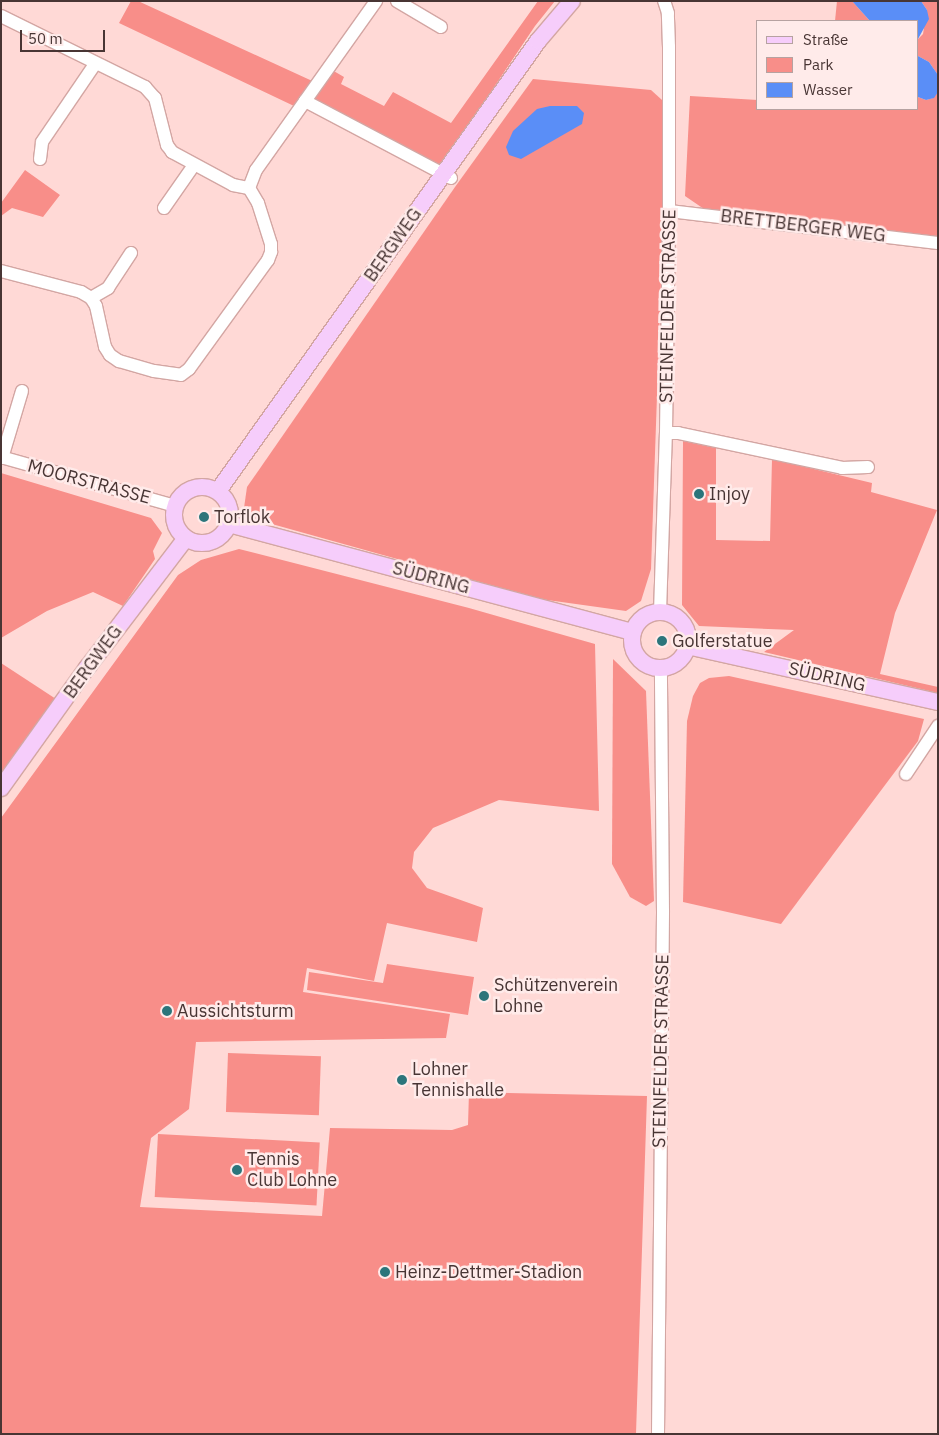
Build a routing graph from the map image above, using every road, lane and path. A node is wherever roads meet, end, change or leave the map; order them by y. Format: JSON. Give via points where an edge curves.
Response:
{"nodes":[{"id":1,"x":376,"y":1,"type":"edge"},
{"id":2,"x":397,"y":1,"type":"edge"},
{"id":3,"x":572,"y":1,"type":"edge"},
{"id":4,"x":664,"y":1,"type":"edge"},
{"id":5,"x":1,"y":16,"type":"edge"},
{"id":6,"x":441,"y":27,"type":"dead end"},
{"id":7,"x":95,"y":64,"type":"junction"},
{"id":8,"x":305,"y":100,"type":"junction"},
{"id":9,"x":40,"y":159,"type":"dead end"},
{"id":10,"x":194,"y":165,"type":"junction"},
{"id":11,"x":447,"y":176,"type":"junction"},
{"id":12,"x":249,"y":188,"type":"junction"},
{"id":13,"x":164,"y":208,"type":"dead end"},
{"id":14,"x":669,"y":211,"type":"junction"},
{"id":15,"x":938,"y":243,"type":"edge"},
{"id":16,"x":131,"y":254,"type":"dead end"},
{"id":17,"x":1,"y":271,"type":"edge"},
{"id":18,"x":91,"y":298,"type":"junction"},
{"id":19,"x":22,"y":391,"type":"dead end"},
{"id":20,"x":666,"y":433,"type":"junction"},
{"id":21,"x":2,"y":458,"type":"edge"},
{"id":22,"x":868,"y":467,"type":"dead end"},
{"id":23,"x":218,"y":491,"type":"junction"},
{"id":24,"x":175,"y":506,"type":"junction"},
{"id":25,"x":229,"y":524,"type":"junction"},
{"id":26,"x":186,"y":538,"type":"junction"},
{"id":27,"x":660,"y":612,"type":"junction"},
{"id":28,"x":633,"y":632,"type":"junction"},
{"id":29,"x":687,"y":646,"type":"junction"},
{"id":30,"x":661,"y":668,"type":"junction"},
{"id":31,"x":938,"y":702,"type":"edge"},
{"id":32,"x":938,"y":726,"type":"edge"},
{"id":33,"x":906,"y":774,"type":"dead end"},
{"id":34,"x":1,"y":788,"type":"edge"},
{"id":35,"x":658,"y":1434,"type":"edge"}],
"edges":[{"from":1,"to":8,"type":"street"},
{"from":2,"to":6,"type":"street"},
{"from":3,"to":11,"type":"main road","name":"BERGWEG","via":[[538,41]]},
{"from":4,"to":14,"type":"street","name":"STEINFELDER STRASSE","via":[[668,13],[669,47]]},
{"from":5,"to":7,"type":"street"},
{"from":7,"to":9,"type":"street","via":[[42,142]]},
{"from":7,"to":10,"type":"street","via":[[151,92],[167,145],[177,156]]},
{"from":8,"to":11,"type":"street"},
{"from":8,"to":12,"type":"street","via":[[256,170]]},
{"from":10,"to":12,"type":"street","via":[[234,185]]},
{"from":10,"to":13,"type":"street"},
{"from":11,"to":23,"type":"main road","name":"BERGWEG"},
{"from":12,"to":18,"type":"street","via":[[258,203],[272,252],[189,369],[181,375],[110,355]]},
{"from":14,"to":15,"type":"street","name":"BRETTBERGER WEG"},
{"from":14,"to":20,"type":"street","name":"STEINFELDER STRASSE"},
{"from":16,"to":18,"type":"street","via":[[108,288]]},
{"from":17,"to":18,"type":"street","via":[[81,292]]},
{"from":19,"to":21,"type":"street","name":"MOORSTRASSE"},
{"from":20,"to":22,"type":"street","via":[[842,468]]},
{"from":20,"to":27,"type":"street","name":"STEINFELDER STRASSE"},
{"from":21,"to":24,"type":"street","name":"MOORSTRASSE"},
{"from":23,"to":24,"type":"main road","via":[[197,487],[185,493]]},
{"from":23,"to":25,"type":"main road","via":[[230,508]]},
{"from":24,"to":26,"type":"main road","via":[[175,522]]},
{"from":25,"to":26,"type":"main road","via":[[224,533],[213,541],[195,542]]},
{"from":25,"to":28,"type":"main road","name":"SÜDRING"},
{"from":26,"to":34,"type":"main road","name":"BERGWEG"},
{"from":27,"to":28,"type":"main road","via":[[643,618]]},
{"from":27,"to":29,"type":"main road","via":[[679,620],[687,631]]},
{"from":28,"to":30,"type":"main road","via":[[632,645],[637,656],[647,665]]},
{"from":29,"to":30,"type":"main road","via":[[679,660]]},
{"from":29,"to":31,"type":"main road","name":"SÜDRING"},
{"from":30,"to":35,"type":"street","name":"STEINFELDER STRASSE","via":[[664,911]]},
{"from":32,"to":33,"type":"street"}]}
